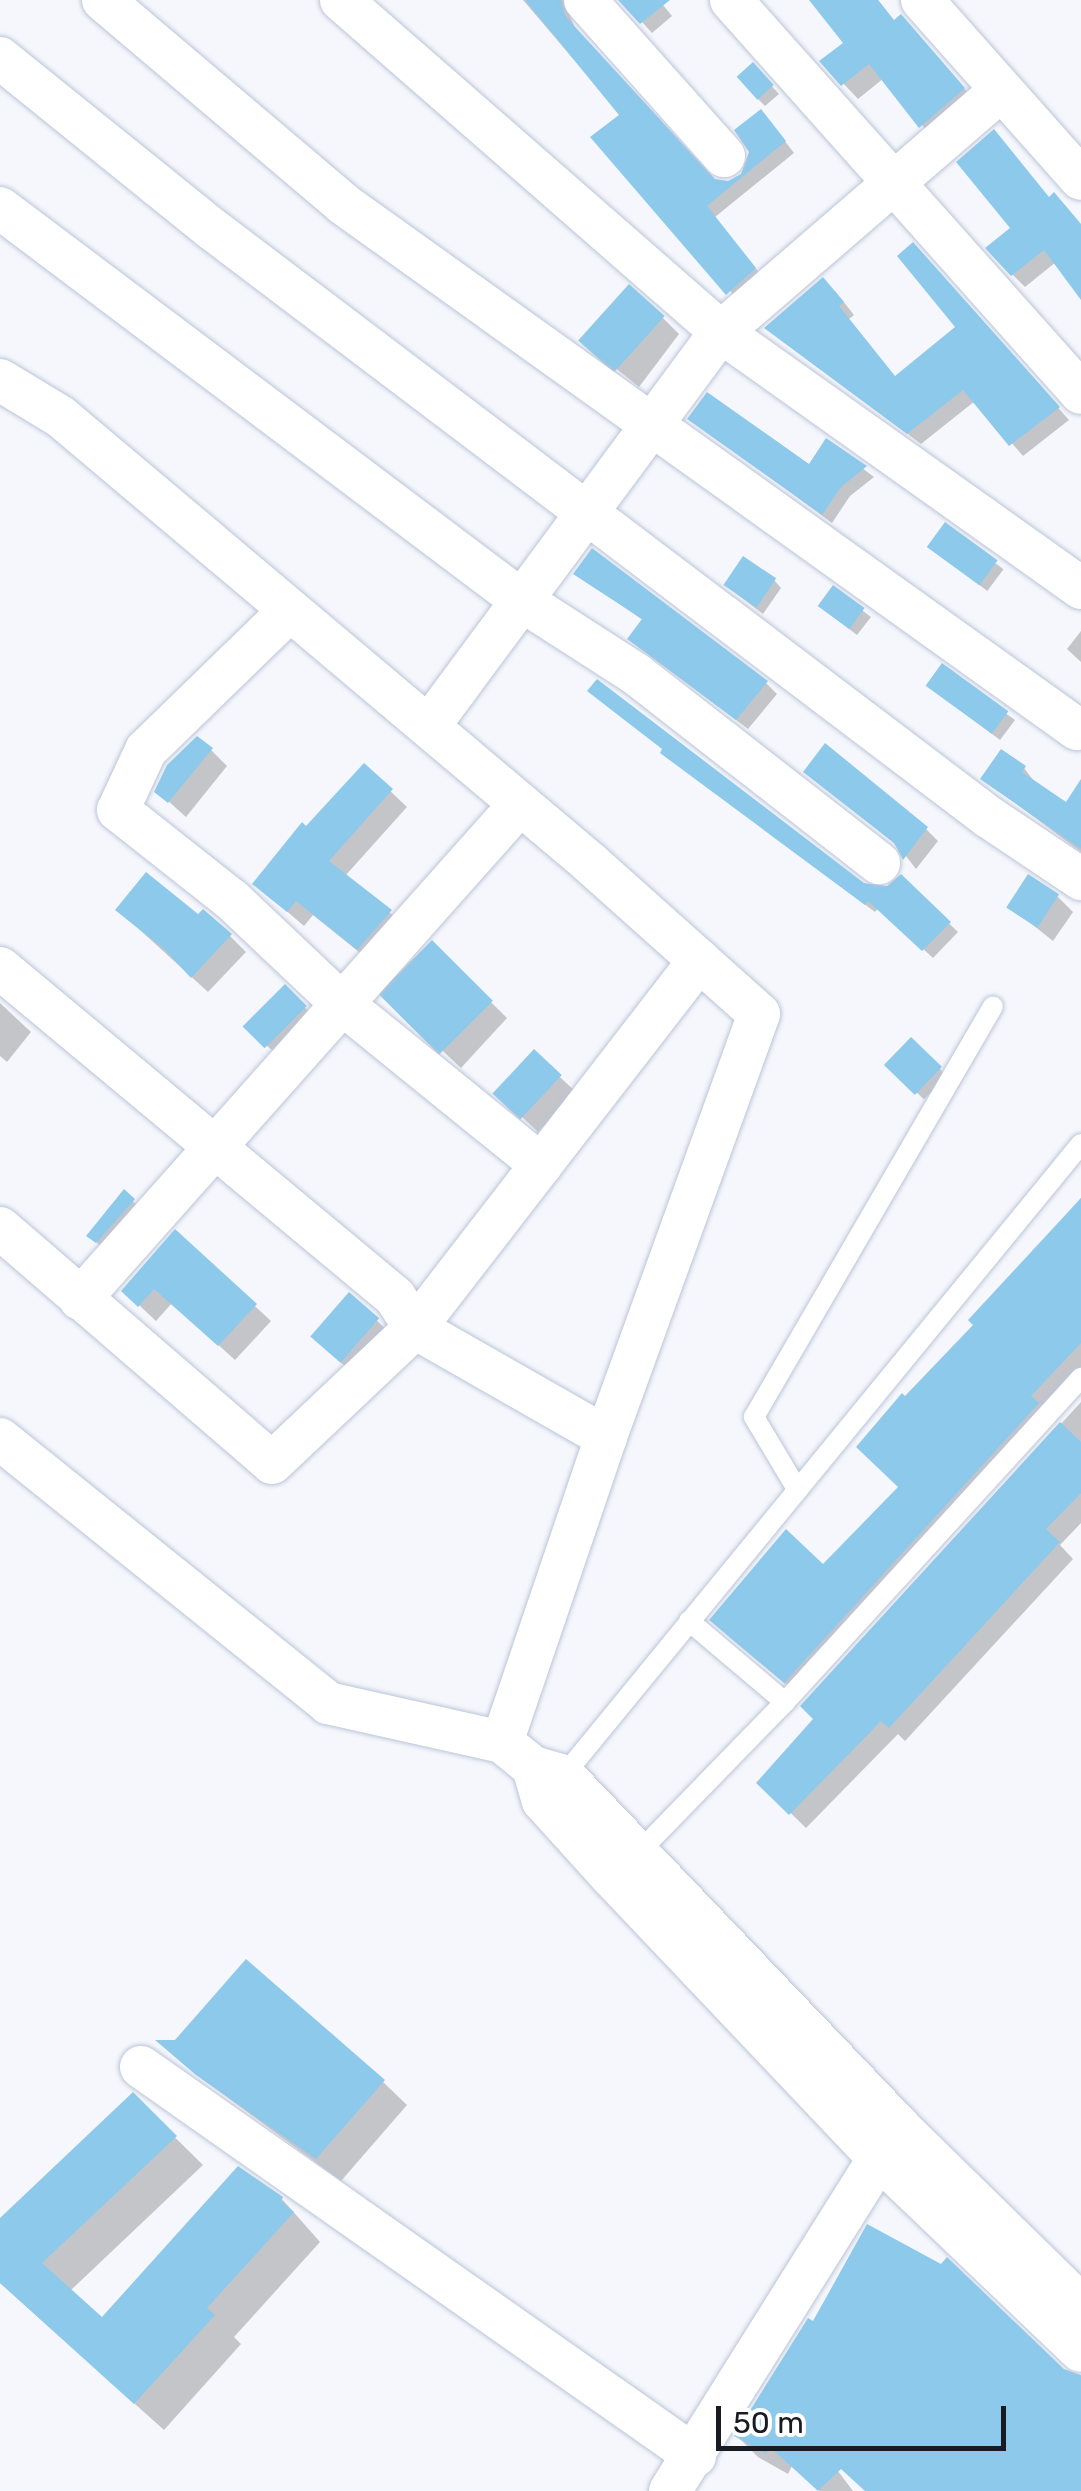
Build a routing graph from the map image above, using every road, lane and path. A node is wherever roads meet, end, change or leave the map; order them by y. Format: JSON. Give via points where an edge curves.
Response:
{"nodes":[{"id":1,"x":103,"y":0,"type":"edge"},
{"id":2,"x":341,"y":0,"type":"edge"},
{"id":3,"x":585,"y":0,"type":"edge"},
{"id":4,"x":730,"y":0,"type":"edge"},
{"id":5,"x":922,"y":0,"type":"edge"},
{"id":6,"x":0,"y":58,"type":"edge"},
{"id":7,"x":1001,"y":90,"type":"junction"},
{"id":8,"x":724,"y":156,"type":"dead end"},
{"id":9,"x":1081,"y":179,"type":"edge"},
{"id":10,"x":895,"y":184,"type":"junction"},
{"id":11,"x":0,"y":208,"type":"edge"},
{"id":12,"x":721,"y":332,"type":"junction"},
{"id":13,"x":0,"y":380,"type":"edge"},
{"id":14,"x":1081,"y":392,"type":"edge"},
{"id":15,"x":651,"y":427,"type":"junction"},
{"id":16,"x":588,"y":513,"type":"junction"},
{"id":17,"x":1081,"y":588,"type":"edge"},
{"id":18,"x":522,"y":600,"type":"junction"},
{"id":19,"x":288,"y":612,"type":"junction"},
{"id":20,"x":428,"y":726,"type":"junction"},
{"id":21,"x":1077,"y":730,"type":"dead end"},
{"id":22,"x":520,"y":804,"type":"junction"},
{"id":23,"x":879,"y":863,"type":"dead end"},
{"id":24,"x":1081,"y":879,"type":"edge"},
{"id":25,"x":699,"y":960,"type":"junction"},
{"id":26,"x":0,"y":968,"type":"edge"},
{"id":27,"x":340,"y":1002,"type":"junction"},
{"id":28,"x":992,"y":1006,"type":"dead end"},
{"id":29,"x":1081,"y":1144,"type":"edge"},
{"id":30,"x":212,"y":1148,"type":"junction"},
{"id":31,"x":541,"y":1165,"type":"junction"},
{"id":32,"x":0,"y":1228,"type":"edge"},
{"id":33,"x":80,"y":1299,"type":"junction"},
{"id":34,"x":415,"y":1328,"type":"junction"},
{"id":35,"x":1081,"y":1378,"type":"edge"},
{"id":36,"x":606,"y":1437,"type":"junction"},
{"id":37,"x":0,"y":1439,"type":"edge"},
{"id":38,"x":797,"y":1490,"type":"junction"},
{"id":39,"x":689,"y":1621,"type":"junction"},
{"id":40,"x":785,"y":1702,"type":"junction"},
{"id":41,"x":536,"y":1771,"type":"junction"},
{"id":42,"x":639,"y":1852,"type":"junction"},
{"id":43,"x":141,"y":2068,"type":"dead end"},
{"id":44,"x":889,"y":2142,"type":"junction"},
{"id":45,"x":1081,"y":2305,"type":"edge"},
{"id":46,"x":1081,"y":2351,"type":"edge"},
{"id":47,"x":695,"y":2456,"type":"junction"},
{"id":48,"x":670,"y":2491,"type":"edge"}],
"edges":[{"from":1,"to":15,"type":"street","via":[[342,203]]},
{"from":2,"to":12,"type":"street"},
{"from":3,"to":8,"type":"street"},
{"from":4,"to":10,"type":"street"},
{"from":5,"to":7,"type":"street"},
{"from":6,"to":16,"type":"street","via":[[212,229]]},
{"from":7,"to":9,"type":"street"},
{"from":7,"to":10,"type":"street"},
{"from":10,"to":12,"type":"street"},
{"from":10,"to":14,"type":"street"},
{"from":11,"to":18,"type":"street"},
{"from":12,"to":15,"type":"street"},
{"from":12,"to":17,"type":"street"},
{"from":13,"to":19,"type":"street","via":[[61,416]]},
{"from":15,"to":16,"type":"street"},
{"from":15,"to":21,"type":"street"},
{"from":16,"to":18,"type":"street"},
{"from":16,"to":24,"type":"street","via":[[990,818]]},
{"from":18,"to":20,"type":"street"},
{"from":18,"to":23,"type":"street","via":[[636,674]]},
{"from":19,"to":20,"type":"street"},
{"from":19,"to":27,"type":"street","via":[[146,750],[118,810],[232,900]]},
{"from":20,"to":22,"type":"street"},
{"from":22,"to":25,"type":"street"},
{"from":22,"to":27,"type":"street"},
{"from":25,"to":31,"type":"street"},
{"from":25,"to":36,"type":"street","via":[[759,1014]]},
{"from":26,"to":30,"type":"street"},
{"from":27,"to":30,"type":"street"},
{"from":27,"to":31,"type":"street"},
{"from":28,"to":38,"type":"lane","via":[[754,1417]]},
{"from":29,"to":38,"type":"lane"},
{"from":30,"to":33,"type":"street"},
{"from":30,"to":34,"type":"street","via":[[395,1298]]},
{"from":31,"to":34,"type":"street"},
{"from":32,"to":33,"type":"street"},
{"from":33,"to":34,"type":"street","via":[[272,1463]]},
{"from":34,"to":36,"type":"street"},
{"from":35,"to":40,"type":"lane"},
{"from":36,"to":41,"type":"street"},
{"from":37,"to":41,"type":"street","via":[[328,1703]]},
{"from":38,"to":39,"type":"lane"},
{"from":39,"to":40,"type":"lane"},
{"from":39,"to":41,"type":"lane"},
{"from":40,"to":42,"type":"lane"},
{"from":41,"to":42,"type":"street"},
{"from":41,"to":44,"type":"street"},
{"from":42,"to":44,"type":"street"},
{"from":43,"to":47,"type":"street"},
{"from":44,"to":45,"type":"street"},
{"from":44,"to":46,"type":"street"},
{"from":44,"to":47,"type":"street"},
{"from":47,"to":48,"type":"street"}]}
